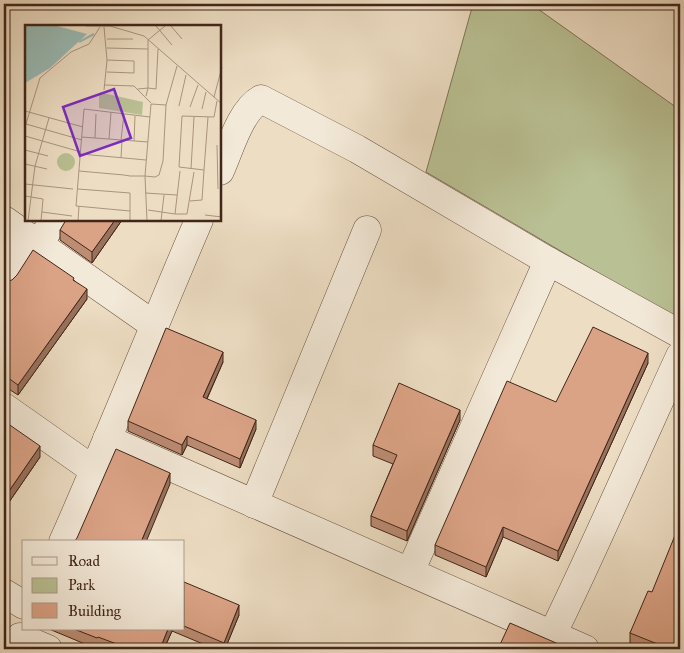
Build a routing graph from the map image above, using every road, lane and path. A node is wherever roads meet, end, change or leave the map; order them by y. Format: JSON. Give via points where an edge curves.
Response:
{"nodes":[{"id":1,"x":221,"y":169,"type":"edge"},
{"id":2,"x":4,"y":220,"type":"edge"},
{"id":3,"x":53,"y":221,"type":"edge"},
{"id":4,"x":199,"y":221,"type":"edge"},
{"id":5,"x":367,"y":230,"type":"dead end"},
{"id":6,"x":34,"y":240,"type":"junction"},
{"id":7,"x":548,"y":261,"type":"junction"},
{"id":8,"x":4,"y":277,"type":"edge"},
{"id":9,"x":154,"y":325,"type":"junction"},
{"id":10,"x":680,"y":334,"type":"edge"},
{"id":11,"x":680,"y":356,"type":"edge"},
{"id":12,"x":4,"y":407,"type":"edge"},
{"id":13,"x":107,"y":439,"type":"junction"},
{"id":14,"x":95,"y":471,"type":"junction"},
{"id":15,"x":254,"y":504,"type":"junction"},
{"id":16,"x":64,"y":540,"type":"edge"},
{"id":17,"x":410,"y":572,"type":"junction"},
{"id":18,"x":4,"y":593,"type":"edge"},
{"id":19,"x":22,"y":604,"type":"edge"},
{"id":20,"x":20,"y":638,"type":"edge"},
{"id":21,"x":567,"y":644,"type":"edge"},
{"id":22,"x":48,"y":649,"type":"edge"}],
"edges":[{"from":1,"to":7,"type":"street","via":[[243,118],[261,99],[357,149]]},
{"from":2,"to":6,"type":"street"},
{"from":3,"to":6,"type":"street"},
{"from":4,"to":9,"type":"street"},
{"from":5,"to":15,"type":"street"},
{"from":6,"to":8,"type":"street"},
{"from":6,"to":9,"type":"street"},
{"from":7,"to":10,"type":"street"},
{"from":7,"to":17,"type":"street"},
{"from":9,"to":13,"type":"street"},
{"from":11,"to":21,"type":"street","via":[[589,559]]},
{"from":12,"to":14,"type":"street"},
{"from":13,"to":14,"type":"street"},
{"from":13,"to":15,"type":"street"},
{"from":14,"to":16,"type":"street"},
{"from":15,"to":17,"type":"street"},
{"from":17,"to":21,"type":"street"},
{"from":18,"to":19,"type":"street"},
{"from":20,"to":22,"type":"street"}]}
